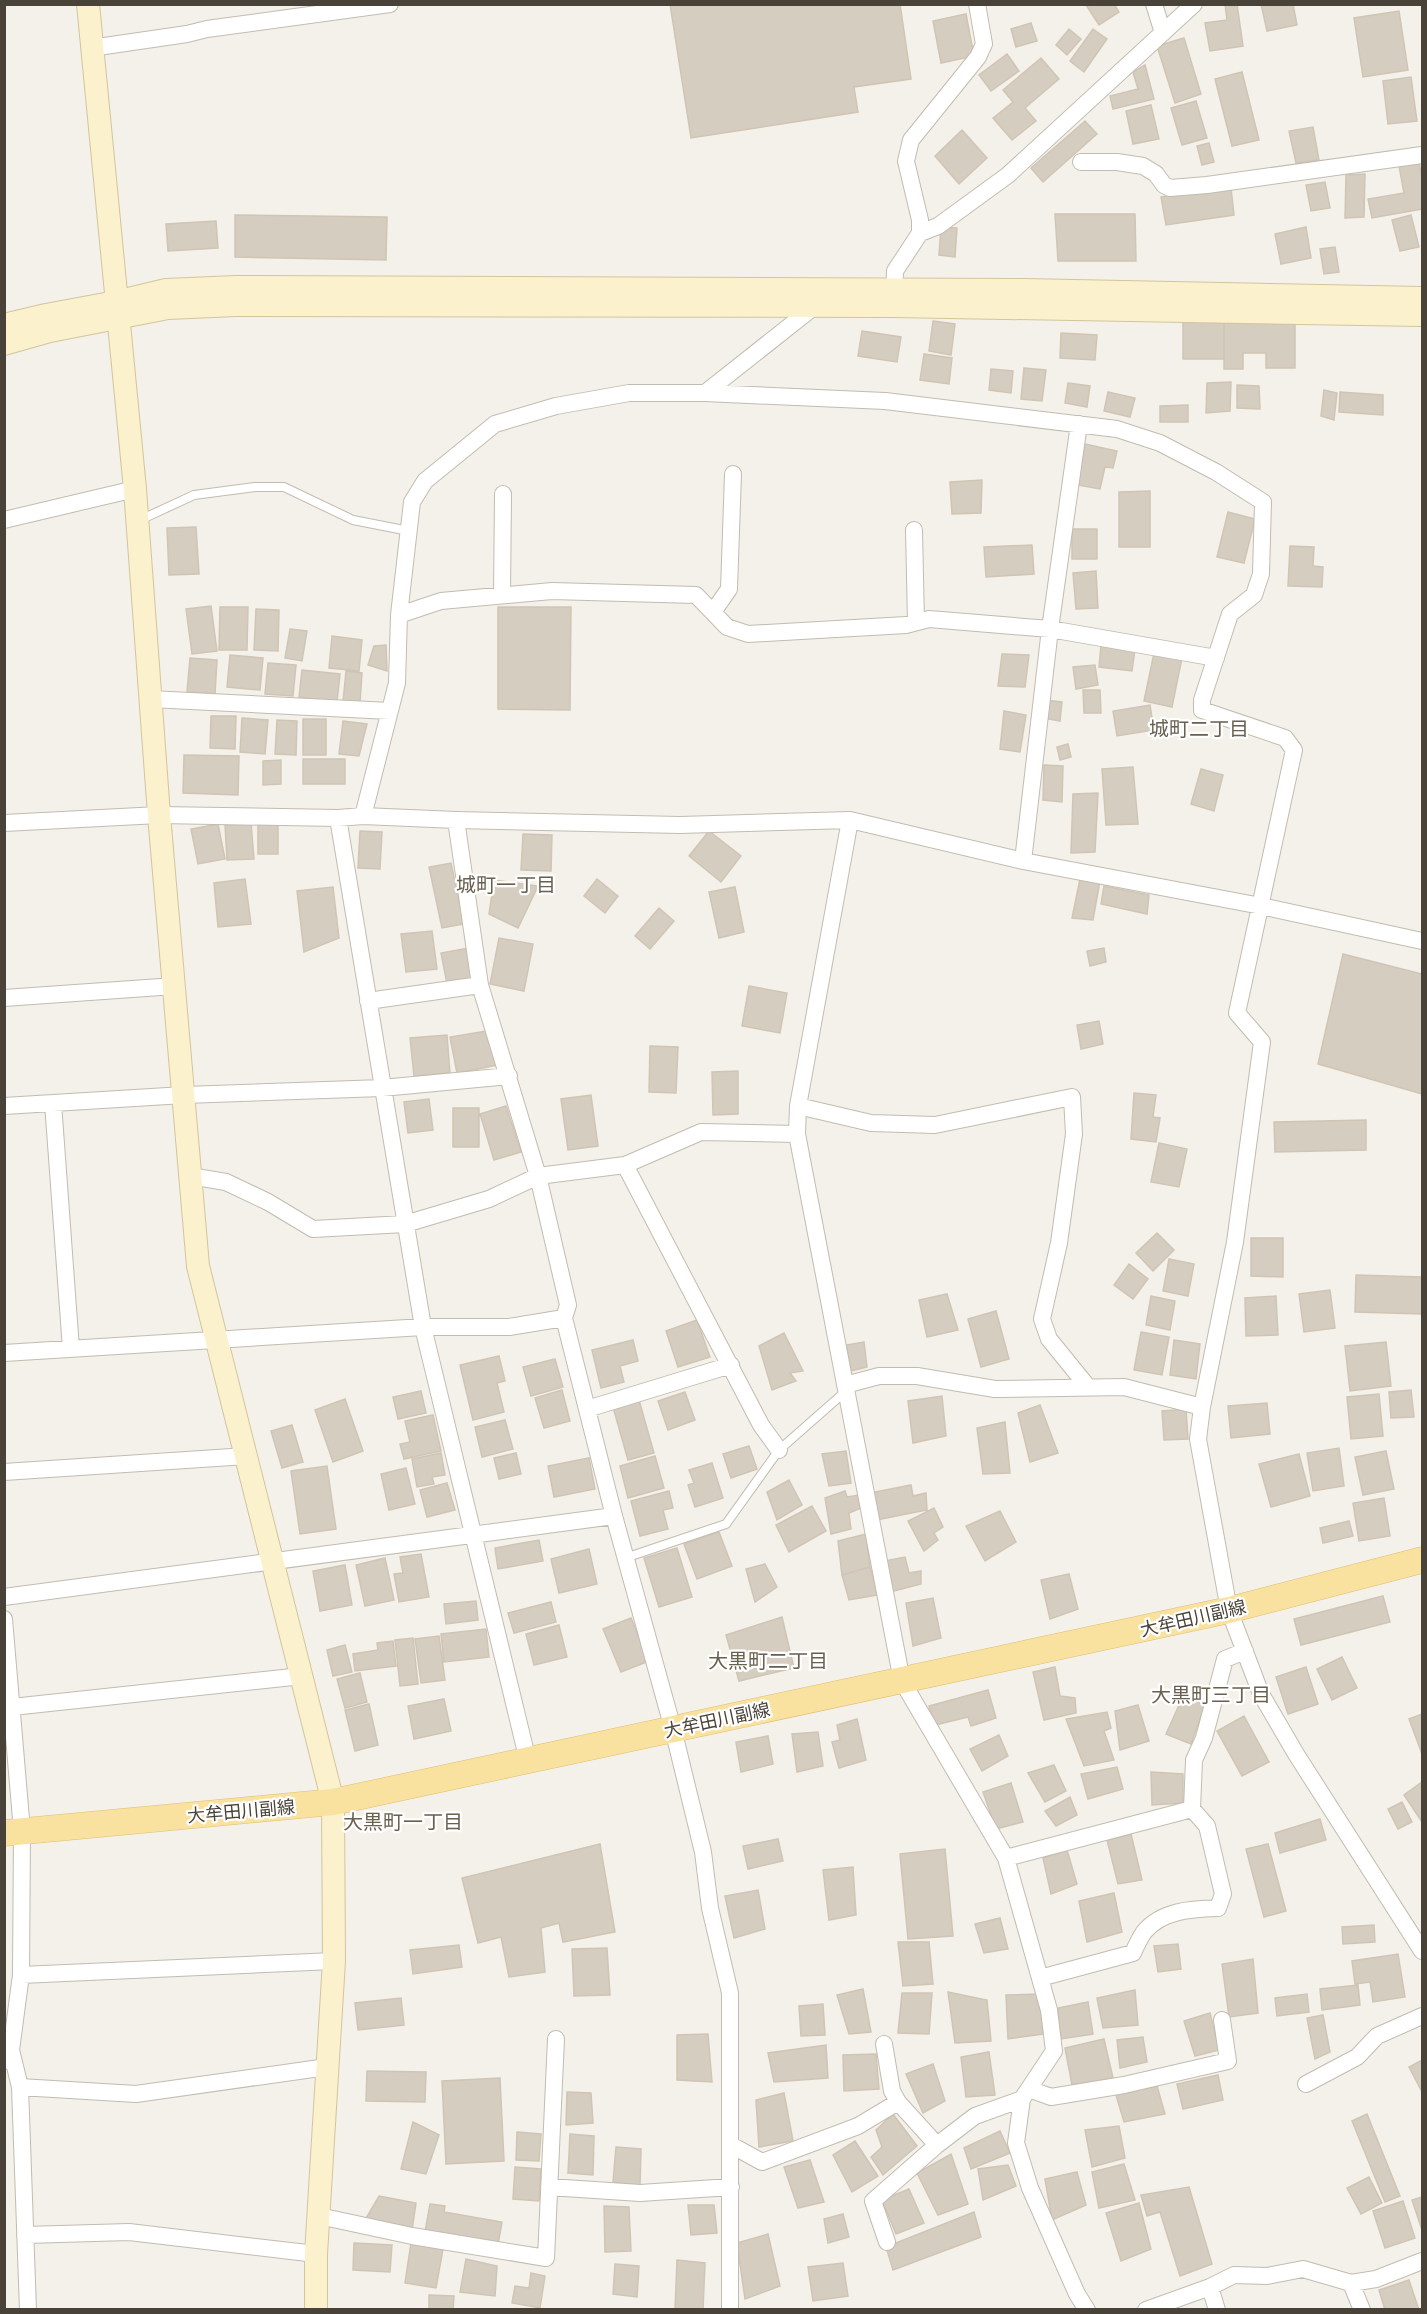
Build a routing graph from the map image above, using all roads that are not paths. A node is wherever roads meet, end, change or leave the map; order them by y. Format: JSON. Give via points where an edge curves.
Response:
{"nodes":[{"id":1,"x":88,"y":4,"type":"edge"},
{"id":2,"x":390,"y":4,"type":"edge"},
{"id":3,"x":977,"y":4,"type":"edge"},
{"id":4,"x":1154,"y":4,"type":"edge"},
{"id":5,"x":1194,"y":4,"type":"edge"},
{"id":6,"x":1163,"y":33,"type":"junction"},
{"id":7,"x":91,"y":48,"type":"junction"},
{"id":8,"x":1422,"y":155,"type":"edge"},
{"id":9,"x":1081,"y":162,"type":"dead end"},
{"id":10,"x":920,"y":233,"type":"junction"},
{"id":11,"x":815,"y":298,"type":"junction"},
{"id":12,"x":894,"y":298,"type":"junction"},
{"id":13,"x":1422,"y":298,"type":"edge"},
{"id":14,"x":117,"y":310,"type":"junction"},
{"id":15,"x":1422,"y":315,"type":"edge"},
{"id":16,"x":4,"y":325,"type":"edge"},
{"id":17,"x":4,"y":344,"type":"edge"},
{"id":18,"x":705,"y":393,"type":"junction"},
{"id":19,"x":1079,"y":424,"type":"junction"},
{"id":20,"x":733,"y":474,"type":"dead end"},
{"id":21,"x":135,"y":489,"type":"junction"},
{"id":22,"x":503,"y":494,"type":"dead end"},
{"id":23,"x":4,"y":520,"type":"edge"},
{"id":24,"x":137,"y":521,"type":"junction"},
{"id":25,"x":914,"y":530,"type":"dead end"},
{"id":26,"x":409,"y":531,"type":"junction"},
{"id":27,"x":501,"y":595,"type":"junction"},
{"id":28,"x":713,"y":612,"type":"junction"},
{"id":29,"x":399,"y":615,"type":"junction"},
{"id":30,"x":916,"y":622,"type":"junction"},
{"id":31,"x":1050,"y":629,"type":"junction"},
{"id":32,"x":1216,"y":658,"type":"junction"},
{"id":33,"x":150,"y":699,"type":"junction"},
{"id":34,"x":390,"y":711,"type":"junction"},
{"id":35,"x":159,"y":816,"type":"junction"},
{"id":36,"x":363,"y":816,"type":"junction"},
{"id":37,"x":338,"y":819,"type":"junction"},
{"id":38,"x":456,"y":820,"type":"junction"},
{"id":39,"x":850,"y":820,"type":"junction"},
{"id":40,"x":4,"y":823,"type":"edge"},
{"id":41,"x":1023,"y":861,"type":"junction"},
{"id":42,"x":1261,"y":906,"type":"junction"},
{"id":43,"x":1422,"y":942,"type":"edge"},
{"id":44,"x":480,"y":985,"type":"junction"},
{"id":45,"x":175,"y":986,"type":"junction"},
{"id":46,"x":4,"y":998,"type":"edge"},
{"id":47,"x":368,"y":1001,"type":"junction"},
{"id":48,"x":509,"y":1076,"type":"junction"},
{"id":49,"x":382,"y":1088,"type":"junction"},
{"id":50,"x":184,"y":1095,"type":"junction"},
{"id":51,"x":52,"y":1103,"type":"junction"},
{"id":52,"x":4,"y":1106,"type":"edge"},
{"id":53,"x":798,"y":1106,"type":"junction"},
{"id":54,"x":797,"y":1134,"type":"junction"},
{"id":55,"x":625,"y":1165,"type":"junction"},
{"id":56,"x":190,"y":1176,"type":"junction"},
{"id":57,"x":538,"y":1176,"type":"junction"},
{"id":58,"x":405,"y":1224,"type":"junction"},
{"id":59,"x":564,"y":1318,"type":"junction"},
{"id":60,"x":423,"y":1327,"type":"junction"},
{"id":61,"x":218,"y":1340,"type":"junction"},
{"id":62,"x":72,"y":1349,"type":"junction"},
{"id":63,"x":4,"y":1353,"type":"edge"},
{"id":64,"x":731,"y":1365,"type":"junction"},
{"id":65,"x":846,"y":1388,"type":"junction"},
{"id":66,"x":1088,"y":1388,"type":"junction"},
{"id":67,"x":1202,"y":1407,"type":"junction"},
{"id":68,"x":587,"y":1409,"type":"junction"},
{"id":69,"x":780,"y":1450,"type":"junction"},
{"id":70,"x":247,"y":1456,"type":"junction"},
{"id":71,"x":4,"y":1472,"type":"edge"},
{"id":72,"x":614,"y":1516,"type":"junction"},
{"id":73,"x":474,"y":1535,"type":"junction"},
{"id":74,"x":626,"y":1558,"type":"junction"},
{"id":75,"x":273,"y":1560,"type":"junction"},
{"id":76,"x":1422,"y":1560,"type":"edge"},
{"id":77,"x":4,"y":1597,"type":"edge"},
{"id":78,"x":1229,"y":1610,"type":"junction"},
{"id":79,"x":4,"y":1619,"type":"edge"},
{"id":80,"x":1245,"y":1651,"type":"junction"},
{"id":81,"x":302,"y":1676,"type":"junction"},
{"id":82,"x":902,"y":1681,"type":"junction"},
{"id":83,"x":12,"y":1707,"type":"junction"},
{"id":84,"x":673,"y":1729,"type":"junction"},
{"id":85,"x":528,"y":1761,"type":"junction"},
{"id":86,"x":333,"y":1802,"type":"junction"},
{"id":87,"x":1192,"y":1809,"type":"junction"},
{"id":88,"x":13,"y":1832,"type":"edge"},
{"id":89,"x":1006,"y":1858,"type":"junction"},
{"id":90,"x":1422,"y":1951,"type":"edge"},
{"id":91,"x":334,"y":1962,"type":"junction"},
{"id":92,"x":21,"y":1976,"type":"junction"},
{"id":93,"x":1040,"y":1978,"type":"junction"},
{"id":94,"x":1422,"y":2016,"type":"edge"},
{"id":95,"x":1222,"y":2020,"type":"dead end"},
{"id":96,"x":556,"y":2039,"type":"dead end"},
{"id":97,"x":884,"y":2044,"type":"dead end"},
{"id":98,"x":8,"y":2056,"type":"edge"},
{"id":99,"x":327,"y":2067,"type":"junction"},
{"id":100,"x":1306,"y":2084,"type":"dead end"},
{"id":101,"x":20,"y":2086,"type":"junction"},
{"id":102,"x":1025,"y":2094,"type":"junction"},
{"id":103,"x":898,"y":2102,"type":"junction"},
{"id":104,"x":731,"y":2145,"type":"junction"},
{"id":105,"x":937,"y":2145,"type":"junction"},
{"id":106,"x":549,"y":2187,"type":"junction"},
{"id":107,"x":731,"y":2187,"type":"junction"},
{"id":108,"x":319,"y":2216,"type":"junction"},
{"id":109,"x":25,"y":2235,"type":"junction"},
{"id":110,"x":887,"y":2242,"type":"dead end"},
{"id":111,"x":316,"y":2254,"type":"junction"},
{"id":112,"x":1422,"y":2261,"type":"edge"},
{"id":113,"x":1351,"y":2283,"type":"junction"},
{"id":114,"x":1210,"y":2287,"type":"junction"},
{"id":115,"x":28,"y":2310,"type":"edge"},
{"id":116,"x":315,"y":2310,"type":"edge"},
{"id":117,"x":730,"y":2310,"type":"edge"},
{"id":118,"x":1087,"y":2310,"type":"edge"},
{"id":119,"x":1146,"y":2310,"type":"edge"},
{"id":120,"x":1217,"y":2310,"type":"edge"},
{"id":121,"x":1362,"y":2310,"type":"edge"}],
"edges":[{"from":1,"to":7,"type":"street"},
{"from":2,"to":7,"type":"street"},
{"from":3,"to":10,"type":"street","via":[[984,44],[978,57],[911,140],[906,161]]},
{"from":4,"to":6,"type":"street"},
{"from":5,"to":6,"type":"street"},
{"from":6,"to":10,"type":"street","via":[[1008,175],[938,226]]},
{"from":7,"to":14,"type":"street"},
{"from":8,"to":9,"type":"street","via":[[1170,188],[1143,166]]},
{"from":10,"to":12,"type":"street","via":[[894,271]]},
{"from":11,"to":12,"type":"street"},
{"from":11,"to":14,"type":"street","via":[[236,287],[166,290]]},
{"from":11,"to":18,"type":"street"},
{"from":12,"to":13,"type":"street","via":[[1024,290]]},
{"from":12,"to":15,"type":"street"},
{"from":14,"to":16,"type":"street","via":[[46,315]]},
{"from":14,"to":17,"type":"street"},
{"from":14,"to":21,"type":"street"},
{"from":18,"to":19,"type":"street","via":[[885,401]]},
{"from":18,"to":26,"type":"street","via":[[629,393],[556,406],[495,424],[425,481],[412,502]]},
{"from":19,"to":31,"type":"street"},
{"from":19,"to":32,"type":"street","via":[[1117,429],[1160,443],[1263,502],[1261,574],[1254,595],[1230,614]]},
{"from":20,"to":28,"type":"street","via":[[729,589]]},
{"from":21,"to":23,"type":"street"},
{"from":21,"to":24,"type":"street"},
{"from":22,"to":27,"type":"street"},
{"from":24,"to":26,"type":"lane","via":[[194,495],[255,486],[284,487],[353,520]]},
{"from":24,"to":33,"type":"street"},
{"from":25,"to":30,"type":"street"},
{"from":26,"to":29,"type":"street"},
{"from":27,"to":28,"type":"street","via":[[552,591],[696,595]]},
{"from":27,"to":29,"type":"street","via":[[441,601]]},
{"from":28,"to":30,"type":"street","via":[[728,627],[748,634]]},
{"from":29,"to":34,"type":"street","via":[[397,683]]},
{"from":30,"to":31,"type":"street","via":[[929,619]]},
{"from":31,"to":32,"type":"street"},
{"from":31,"to":41,"type":"street"},
{"from":32,"to":42,"type":"street","via":[[1202,710],[1285,738],[1294,750]]},
{"from":33,"to":34,"type":"street"},
{"from":33,"to":35,"type":"street"},
{"from":34,"to":36,"type":"street"},
{"from":35,"to":37,"type":"street"},
{"from":35,"to":40,"type":"street"},
{"from":35,"to":45,"type":"street"},
{"from":36,"to":37,"type":"street"},
{"from":36,"to":38,"type":"street"},
{"from":37,"to":47,"type":"street"},
{"from":38,"to":39,"type":"street","via":[[680,825]]},
{"from":38,"to":44,"type":"street"},
{"from":39,"to":41,"type":"street"},
{"from":39,"to":53,"type":"street"},
{"from":41,"to":42,"type":"street"},
{"from":42,"to":43,"type":"street"},
{"from":42,"to":67,"type":"street","via":[[1237,1013],[1262,1042],[1235,1242]]},
{"from":44,"to":47,"type":"street"},
{"from":44,"to":48,"type":"street"},
{"from":45,"to":46,"type":"street"},
{"from":45,"to":50,"type":"street"},
{"from":47,"to":49,"type":"street"},
{"from":48,"to":49,"type":"street"},
{"from":48,"to":57,"type":"street"},
{"from":49,"to":50,"type":"street"},
{"from":49,"to":58,"type":"street"},
{"from":50,"to":51,"type":"street"},
{"from":50,"to":56,"type":"street"},
{"from":51,"to":52,"type":"street"},
{"from":51,"to":62,"type":"street"},
{"from":53,"to":54,"type":"street"},
{"from":53,"to":66,"type":"street","via":[[871,1123],[935,1125],[1072,1097],[1074,1134],[1059,1244],[1042,1319],[1049,1339]]},
{"from":54,"to":55,"type":"street","via":[[701,1132]]},
{"from":54,"to":65,"type":"street"},
{"from":55,"to":57,"type":"street"},
{"from":55,"to":64,"type":"street"},
{"from":56,"to":58,"type":"street","via":[[226,1182],[313,1229]]},
{"from":56,"to":61,"type":"street","via":[[198,1266]]},
{"from":57,"to":58,"type":"street","via":[[489,1199]]},
{"from":57,"to":59,"type":"street","via":[[568,1305]]},
{"from":58,"to":60,"type":"street"},
{"from":59,"to":60,"type":"street","via":[[508,1327]]},
{"from":59,"to":68,"type":"street"},
{"from":60,"to":61,"type":"street"},
{"from":60,"to":73,"type":"street"},
{"from":61,"to":62,"type":"street"},
{"from":61,"to":70,"type":"street"},
{"from":62,"to":63,"type":"street"},
{"from":64,"to":68,"type":"street"},
{"from":64,"to":69,"type":"street","via":[[761,1425]]},
{"from":65,"to":66,"type":"street","via":[[879,1376],[917,1376],[995,1389]]},
{"from":65,"to":69,"type":"lane"},
{"from":65,"to":82,"type":"street"},
{"from":66,"to":67,"type":"street","via":[[1124,1387]]},
{"from":67,"to":78,"type":"street","via":[[1198,1439]]},
{"from":68,"to":72,"type":"street"},
{"from":69,"to":74,"type":"lane","via":[[726,1524]]},
{"from":70,"to":71,"type":"street"},
{"from":70,"to":75,"type":"street"},
{"from":72,"to":73,"type":"street"},
{"from":72,"to":74,"type":"street"},
{"from":73,"to":75,"type":"street"},
{"from":73,"to":85,"type":"street"},
{"from":74,"to":84,"type":"street"},
{"from":75,"to":77,"type":"street"},
{"from":75,"to":81,"type":"street"},
{"from":76,"to":78,"type":"main road","name":"大牟田川副線"},
{"from":78,"to":80,"type":"street"},
{"from":78,"to":82,"type":"main road","name":"大牟田川副線"},
{"from":79,"to":83,"type":"street"},
{"from":80,"to":87,"type":"street","via":[[1225,1659],[1204,1738],[1194,1760]]},
{"from":80,"to":90,"type":"street","via":[[1261,1694],[1296,1754]]},
{"from":81,"to":83,"type":"street"},
{"from":81,"to":86,"type":"street"},
{"from":82,"to":84,"type":"main road","name":"大牟田川副線"},
{"from":82,"to":89,"type":"street"},
{"from":83,"to":88,"type":"street"},
{"from":84,"to":85,"type":"main road","name":"大牟田川副線"},
{"from":84,"to":104,"type":"street","via":[[703,1852],[710,1908],[730,1994]]},
{"from":85,"to":86,"type":"main road","name":"大牟田川副線"},
{"from":86,"to":88,"type":"main road","name":"大牟田川副線"},
{"from":86,"to":91,"type":"street"},
{"from":87,"to":89,"type":"street"},
{"from":87,"to":93,"type":"street","via":[[1207,1826],[1223,1894],[1218,1908],[1185,1909],[1163,1917],[1144,1931],[1133,1953]]},
{"from":88,"to":92,"type":"street"},
{"from":89,"to":93,"type":"street"},
{"from":91,"to":92,"type":"street"},
{"from":91,"to":99,"type":"street"},
{"from":92,"to":98,"type":"street"},
{"from":93,"to":102,"type":"street","via":[[1050,2010],[1054,2051]]},
{"from":94,"to":100,"type":"street","via":[[1377,2036],[1357,2057]]},
{"from":95,"to":102,"type":"street","via":[[1228,2061],[1051,2097]]},
{"from":96,"to":106,"type":"street"},
{"from":97,"to":103,"type":"street","via":[[892,2091]]},
{"from":98,"to":101,"type":"street"},
{"from":99,"to":101,"type":"street","via":[[136,2094]]},
{"from":99,"to":108,"type":"street"},
{"from":101,"to":109,"type":"street"},
{"from":102,"to":105,"type":"street","via":[[975,2116]]},
{"from":102,"to":118,"type":"street","via":[[1016,2143],[1030,2188]]},
{"from":103,"to":104,"type":"street","via":[[858,2126],[762,2162]]},
{"from":103,"to":105,"type":"street"},
{"from":104,"to":107,"type":"street"},
{"from":105,"to":110,"type":"street","via":[[873,2201]]},
{"from":106,"to":107,"type":"street","via":[[640,2193]]},
{"from":106,"to":108,"type":"street","via":[[546,2258]]},
{"from":107,"to":117,"type":"street"},
{"from":108,"to":111,"type":"street"},
{"from":109,"to":111,"type":"street","via":[[129,2232]]},
{"from":109,"to":115,"type":"street"},
{"from":111,"to":116,"type":"street"},
{"from":112,"to":113,"type":"street","via":[[1376,2279]]},
{"from":113,"to":114,"type":"street","via":[[1303,2269],[1267,2276],[1234,2275]]},
{"from":113,"to":121,"type":"street"},
{"from":114,"to":119,"type":"street"},
{"from":114,"to":120,"type":"street"}]}
